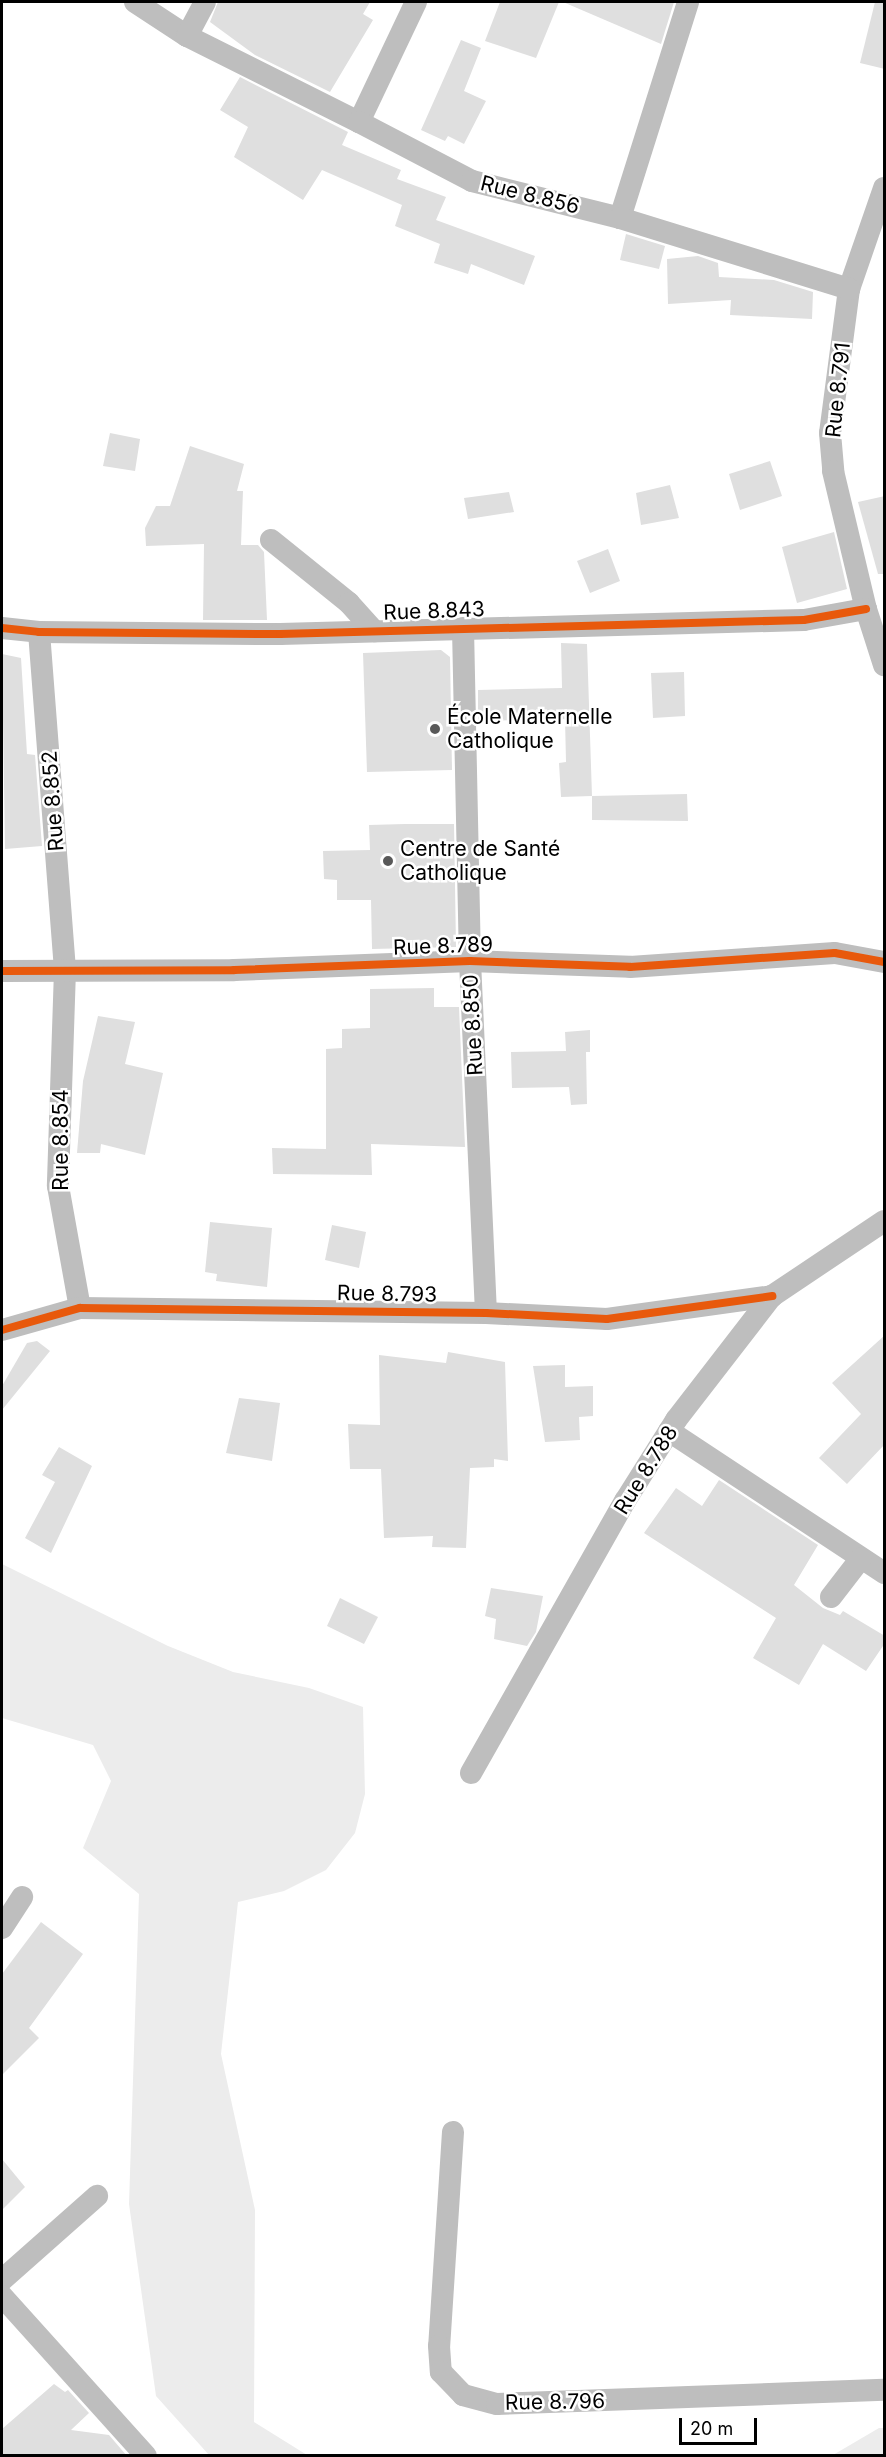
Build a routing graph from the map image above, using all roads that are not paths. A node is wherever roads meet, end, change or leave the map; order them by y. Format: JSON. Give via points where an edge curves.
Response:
{"nodes":[{"id":1,"x":135,"y":2,"type":"edge"},
{"id":2,"x":205,"y":2,"type":"edge"},
{"id":3,"x":416,"y":2,"type":"edge"},
{"id":4,"x":688,"y":2,"type":"edge"},
{"id":5,"x":187,"y":36,"type":"junction"},
{"id":6,"x":359,"y":122,"type":"junction"},
{"id":7,"x":885,"y":188,"type":"edge"},
{"id":8,"x":620,"y":218,"type":"junction"},
{"id":9,"x":849,"y":289,"type":"junction"},
{"id":10,"x":271,"y":540,"type":"dead end"},
{"id":11,"x":866,"y":609,"type":"junction"},
{"id":12,"x":2,"y":628,"type":"edge"},
{"id":13,"x":464,"y":628,"type":"junction"},
{"id":14,"x":374,"y":631,"type":"junction"},
{"id":15,"x":39,"y":632,"type":"junction"},
{"id":16,"x":885,"y":665,"type":"edge"},
{"id":17,"x":470,"y":961,"type":"junction"},
{"id":18,"x":885,"y":962,"type":"edge"},
{"id":19,"x":65,"y":970,"type":"junction"},
{"id":20,"x":2,"y":971,"type":"edge"},
{"id":21,"x":885,"y":1221,"type":"edge"},
{"id":22,"x":772,"y":1296,"type":"junction"},
{"id":23,"x":80,"y":1308,"type":"junction"},
{"id":24,"x":486,"y":1313,"type":"junction"},
{"id":25,"x":2,"y":1330,"type":"edge"},
{"id":26,"x":669,"y":1431,"type":"junction"},
{"id":27,"x":861,"y":1558,"type":"junction"},
{"id":28,"x":885,"y":1574,"type":"edge"},
{"id":29,"x":831,"y":1597,"type":"dead end"},
{"id":30,"x":471,"y":1773,"type":"dead end"},
{"id":31,"x":22,"y":1897,"type":"dead end"},
{"id":32,"x":2,"y":1928,"type":"edge"},
{"id":33,"x":453,"y":2132,"type":"dead end"},
{"id":34,"x":97,"y":2196,"type":"dead end"},
{"id":35,"x":2,"y":2280,"type":"edge"},
{"id":36,"x":2,"y":2296,"type":"edge"},
{"id":37,"x":885,"y":2390,"type":"edge"},
{"id":38,"x":146,"y":2456,"type":"edge"}],
"edges":[{"from":1,"to":5,"type":"street","name":"Rue 8.856"},
{"from":2,"to":5,"type":"street"},
{"from":3,"to":6,"type":"street"},
{"from":4,"to":8,"type":"street"},
{"from":5,"to":6,"type":"street","name":"Rue 8.856"},
{"from":6,"to":8,"type":"street","name":"Rue 8.856","via":[[472,181]]},
{"from":7,"to":9,"type":"street","name":"Rue 8.791"},
{"from":8,"to":9,"type":"street","name":"Rue 8.856"},
{"from":9,"to":11,"type":"street","name":"Rue 8.791","via":[[830,433],[834,471]]},
{"from":10,"to":14,"type":"street","via":[[349,603]]},
{"from":11,"to":13,"type":"street","name":"Rue 8.843","via":[[804,620]]},
{"from":11,"to":16,"type":"street","name":"Rue 8.791"},
{"from":12,"to":15,"type":"street","name":"Rue 8.843"},
{"from":13,"to":14,"type":"street","name":"Rue 8.843"},
{"from":13,"to":17,"type":"street","name":"Rue 8.850"},
{"from":14,"to":15,"type":"street","name":"Rue 8.843"},
{"from":15,"to":19,"type":"street","name":"Rue 8.852"},
{"from":17,"to":18,"type":"street","name":"Rue 8.789","via":[[630,967],[835,953]]},
{"from":17,"to":19,"type":"street","name":"Rue 8.789","via":[[234,970]]},
{"from":17,"to":24,"type":"street","name":"Rue 8.850"},
{"from":19,"to":20,"type":"street","name":"Rue 8.789"},
{"from":19,"to":23,"type":"street","name":"Rue 8.854","via":[[58,1186]]},
{"from":21,"to":22,"type":"street","name":"Rue 8.788"},
{"from":22,"to":24,"type":"street","name":"Rue 8.793","via":[[630,1318]]},
{"from":22,"to":26,"type":"street","name":"Rue 8.788"},
{"from":23,"to":24,"type":"street","name":"Rue 8.793"},
{"from":23,"to":25,"type":"street","name":"Rue 8.793"},
{"from":26,"to":27,"type":"street"},
{"from":26,"to":30,"type":"street","name":"Rue 8.788"},
{"from":27,"to":28,"type":"street"},
{"from":27,"to":29,"type":"street"},
{"from":31,"to":32,"type":"street"},
{"from":33,"to":37,"type":"street","name":"Rue 8.796","via":[[439,2346],[441,2372],[463,2395],[497,2404]]},
{"from":34,"to":35,"type":"street"},
{"from":36,"to":38,"type":"street"}]}
